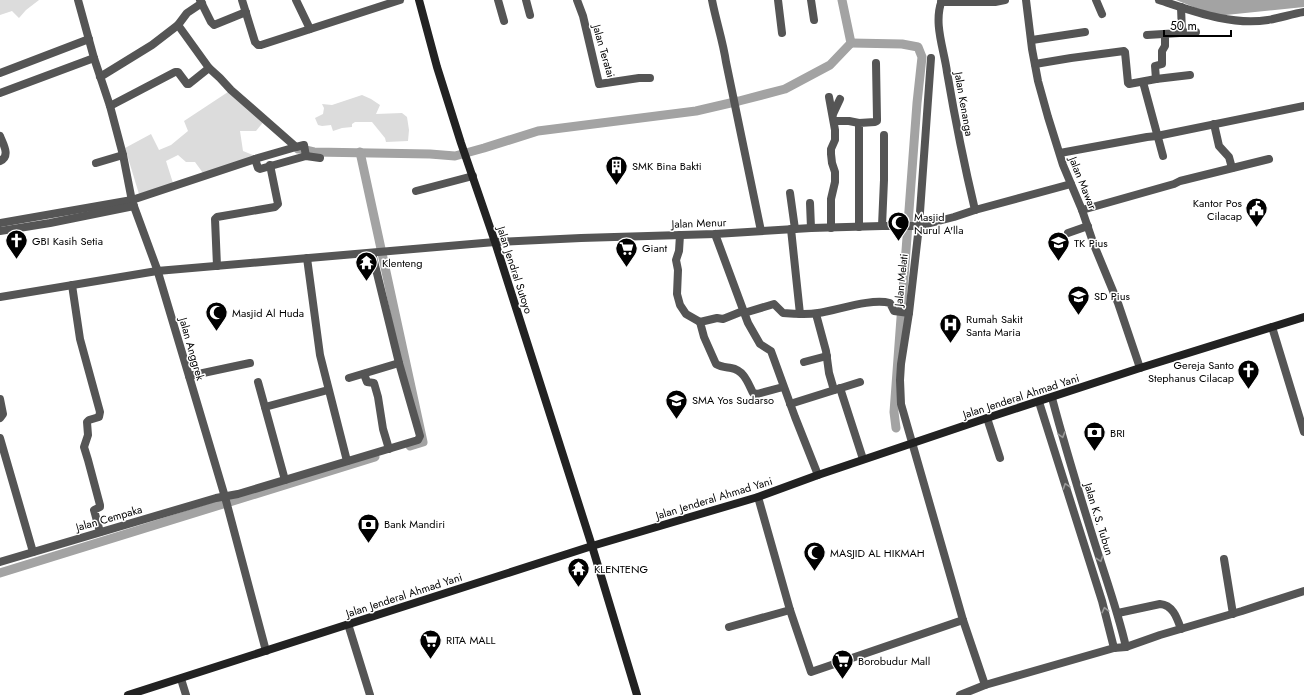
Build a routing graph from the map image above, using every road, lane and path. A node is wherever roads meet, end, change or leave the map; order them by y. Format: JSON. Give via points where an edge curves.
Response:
{"nodes":[{"id":1,"x":78,"y":0,"type":"edge"},
{"id":2,"x":242,"y":0,"type":"edge"},
{"id":3,"x":296,"y":0,"type":"edge"},
{"id":4,"x":400,"y":0,"type":"edge"},
{"id":5,"x":419,"y":0,"type":"edge"},
{"id":6,"x":498,"y":0,"type":"edge"},
{"id":7,"x":526,"y":0,"type":"edge"},
{"id":8,"x":577,"y":0,"type":"edge"},
{"id":9,"x":712,"y":0,"type":"edge"},
{"id":10,"x":778,"y":0,"type":"edge"},
{"id":11,"x":811,"y":0,"type":"edge"},
{"id":12,"x":1005,"y":0,"type":"edge"},
{"id":13,"x":1026,"y":0,"type":"edge"},
{"id":14,"x":1096,"y":0,"type":"edge"},
{"id":15,"x":1159,"y":0,"type":"edge"},
{"id":16,"x":941,"y":1,"type":"edge"},
{"id":17,"x":201,"y":2,"type":"edge"},
{"id":18,"x":1181,"y":7,"type":"junction"},
{"id":19,"x":246,"y":12,"type":"junction"},
{"id":20,"x":1304,"y":12,"type":"edge"},
{"id":21,"x":1102,"y":14,"type":"dead end"},
{"id":22,"x":530,"y":15,"type":"dead end"},
{"id":23,"x":814,"y":20,"type":"dead end"},
{"id":24,"x":504,"y":21,"type":"dead end"},
{"id":25,"x":178,"y":25,"type":"junction"},
{"id":26,"x":310,"y":29,"type":"junction"},
{"id":27,"x":782,"y":32,"type":"dead end"},
{"id":28,"x":1085,"y":32,"type":"dead end"},
{"id":29,"x":1196,"y":32,"type":"dead end"},
{"id":30,"x":1182,"y":33,"type":"junction"},
{"id":31,"x":1165,"y":34,"type":"junction"},
{"id":32,"x":1147,"y":35,"type":"dead end"},
{"id":33,"x":89,"y":39,"type":"junction"},
{"id":34,"x":1032,"y":40,"type":"junction"},
{"id":35,"x":94,"y":58,"type":"junction"},
{"id":36,"x":931,"y":58,"type":"dead end"},
{"id":37,"x":876,"y":62,"type":"dead end"},
{"id":38,"x":1035,"y":64,"type":"junction"},
{"id":39,"x":209,"y":68,"type":"junction"},
{"id":40,"x":0,"y":73,"type":"edge"},
{"id":41,"x":1190,"y":75,"type":"dead end"},
{"id":42,"x":100,"y":77,"type":"junction"},
{"id":43,"x":650,"y":78,"type":"dead end"},
{"id":44,"x":1156,"y":79,"type":"junction"},
{"id":45,"x":1143,"y":82,"type":"junction"},
{"id":46,"x":0,"y":93,"type":"edge"},
{"id":47,"x":829,"y":97,"type":"dead end"},
{"id":48,"x":840,"y":99,"type":"dead end"},
{"id":49,"x":110,"y":106,"type":"junction"},
{"id":50,"x":1304,"y":106,"type":"edge"},
{"id":51,"x":834,"y":117,"type":"junction"},
{"id":52,"x":858,"y":123,"type":"junction"},
{"id":53,"x":1214,"y":124,"type":"junction"},
{"id":54,"x":0,"y":136,"type":"edge"},
{"id":55,"x":884,"y":136,"type":"dead end"},
{"id":56,"x":1157,"y":136,"type":"junction"},
{"id":57,"x":303,"y":151,"type":"junction"},
{"id":58,"x":1060,"y":153,"type":"junction"},
{"id":59,"x":123,"y":155,"type":"junction"},
{"id":60,"x":1163,"y":156,"type":"dead end"},
{"id":61,"x":320,"y":158,"type":"dead end"},
{"id":62,"x":1269,"y":159,"type":"dead end"},
{"id":63,"x":0,"y":161,"type":"edge"},
{"id":64,"x":96,"y":163,"type":"dead end"},
{"id":65,"x":256,"y":163,"type":"junction"},
{"id":66,"x":270,"y":166,"type":"junction"},
{"id":67,"x":1232,"y":168,"type":"junction"},
{"id":68,"x":473,"y":176,"type":"junction"},
{"id":69,"x":1071,"y":184,"type":"junction"},
{"id":70,"x":416,"y":191,"type":"dead end"},
{"id":71,"x":790,"y":193,"type":"dead end"},
{"id":72,"x":133,"y":203,"type":"junction"},
{"id":73,"x":810,"y":203,"type":"dead end"},
{"id":74,"x":974,"y":210,"type":"junction"},
{"id":75,"x":1082,"y":210,"type":"junction"},
{"id":76,"x":0,"y":223,"type":"edge"},
{"id":77,"x":882,"y":226,"type":"junction"},
{"id":78,"x":918,"y":226,"type":"junction"},
{"id":79,"x":1088,"y":226,"type":"junction"},
{"id":80,"x":859,"y":227,"type":"junction"},
{"id":81,"x":811,"y":228,"type":"junction"},
{"id":82,"x":831,"y":228,"type":"junction"},
{"id":83,"x":793,"y":229,"type":"junction"},
{"id":84,"x":0,"y":231,"type":"edge"},
{"id":85,"x":761,"y":231,"type":"junction"},
{"id":86,"x":1068,"y":233,"type":"dead end"},
{"id":87,"x":715,"y":234,"type":"junction"},
{"id":88,"x":680,"y":235,"type":"junction"},
{"id":89,"x":495,"y":242,"type":"junction"},
{"id":90,"x":376,"y":253,"type":"junction"},
{"id":91,"x":307,"y":258,"type":"junction"},
{"id":92,"x":217,"y":266,"type":"junction"},
{"id":93,"x":157,"y":271,"type":"junction"},
{"id":94,"x":72,"y":286,"type":"junction"},
{"id":95,"x":0,"y":297,"type":"edge"},
{"id":96,"x":744,"y":312,"type":"junction"},
{"id":97,"x":902,"y":312,"type":"junction"},
{"id":98,"x":800,"y":314,"type":"junction"},
{"id":99,"x":816,"y":314,"type":"junction"},
{"id":100,"x":1304,"y":317,"type":"edge"},
{"id":101,"x":700,"y":322,"type":"junction"},
{"id":102,"x":1272,"y":327,"type":"junction"},
{"id":103,"x":827,"y":356,"type":"junction"},
{"id":104,"x":804,"y":362,"type":"dead end"},
{"id":105,"x":250,"y":363,"type":"dead end"},
{"id":106,"x":399,"y":363,"type":"junction"},
{"id":107,"x":1140,"y":368,"type":"junction"},
{"id":108,"x":364,"y":374,"type":"junction"},
{"id":109,"x":189,"y":376,"type":"junction"},
{"id":110,"x":349,"y":378,"type":"dead end"},
{"id":111,"x":258,"y":382,"type":"dead end"},
{"id":112,"x":860,"y":382,"type":"dead end"},
{"id":113,"x":784,"y":386,"type":"junction"},
{"id":114,"x":837,"y":389,"type":"junction"},
{"id":115,"x":328,"y":390,"type":"junction"},
{"id":116,"x":1052,"y":398,"type":"junction"},
{"id":117,"x":0,"y":399,"type":"edge"},
{"id":118,"x":1039,"y":402,"type":"junction"},
{"id":119,"x":790,"y":404,"type":"junction"},
{"id":120,"x":265,"y":406,"type":"junction"},
{"id":121,"x":0,"y":418,"type":"edge"},
{"id":122,"x":987,"y":418,"type":"junction"},
{"id":123,"x":1304,"y":432,"type":"edge"},
{"id":124,"x":0,"y":438,"type":"edge"},
{"id":125,"x":913,"y":444,"type":"junction"},
{"id":126,"x":389,"y":449,"type":"junction"},
{"id":127,"x":1000,"y":458,"type":"dead end"},
{"id":128,"x":863,"y":460,"type":"junction"},
{"id":129,"x":347,"y":461,"type":"junction"},
{"id":130,"x":818,"y":475,"type":"junction"},
{"id":131,"x":285,"y":480,"type":"junction"},
{"id":132,"x":758,"y":497,"type":"junction"},
{"id":133,"x":226,"y":501,"type":"junction"},
{"id":134,"x":1085,"y":510,"type":"junction"},
{"id":135,"x":1075,"y":513,"type":"junction"},
{"id":136,"x":100,"y":532,"type":"junction"},
{"id":137,"x":592,"y":546,"type":"junction"},
{"id":138,"x":33,"y":552,"type":"junction"},
{"id":139,"x":1224,"y":559,"type":"dead end"},
{"id":140,"x":0,"y":562,"type":"edge"},
{"id":141,"x":1304,"y":591,"type":"edge"},
{"id":142,"x":790,"y":610,"type":"junction"},
{"id":143,"x":1118,"y":613,"type":"junction"},
{"id":144,"x":1233,"y":614,"type":"junction"},
{"id":145,"x":963,"y":620,"type":"junction"},
{"id":146,"x":348,"y":624,"type":"junction"},
{"id":147,"x":729,"y":627,"type":"dead end"},
{"id":148,"x":1182,"y":629,"type":"junction"},
{"id":149,"x":1126,"y":647,"type":"junction"},
{"id":150,"x":1114,"y":648,"type":"junction"},
{"id":151,"x":266,"y":651,"type":"junction"},
{"id":152,"x":181,"y":678,"type":"junction"},
{"id":153,"x":985,"y":685,"type":"junction"},
{"id":154,"x":128,"y":695,"type":"edge"},
{"id":155,"x":186,"y":695,"type":"edge"},
{"id":156,"x":370,"y":695,"type":"edge"},
{"id":157,"x":636,"y":695,"type":"edge"},
{"id":158,"x":960,"y":695,"type":"edge"}],
"edges":[{"from":1,"to":33,"type":"street","name":"Jalan Anggrek"},
{"from":2,"to":19,"type":"street"},
{"from":3,"to":26,"type":"street"},
{"from":4,"to":26,"type":"street"},
{"from":5,"to":68,"type":"main road","name":"Jalan Jendral Sutoyo"},
{"from":6,"to":24,"type":"street"},
{"from":7,"to":22,"type":"street"},
{"from":8,"to":43,"type":"street","name":"Jalan Teratai","via":[[600,84]]},
{"from":9,"to":85,"type":"street","via":[[724,45]]},
{"from":10,"to":27,"type":"street"},
{"from":11,"to":23,"type":"street"},
{"from":12,"to":16,"type":"street"},
{"from":13,"to":34,"type":"street","name":"Jalan Mawar"},
{"from":14,"to":21,"type":"street"},
{"from":15,"to":18,"type":"street"},
{"from":16,"to":74,"type":"street","name":"Jalan Kenanga","via":[[939,32]]},
{"from":17,"to":19,"type":"street","via":[[214,25]]},
{"from":17,"to":25,"type":"street"},
{"from":18,"to":20,"type":"street","via":[[1218,18],[1252,21]]},
{"from":18,"to":30,"type":"street"},
{"from":19,"to":26,"type":"street","via":[[258,45]]},
{"from":25,"to":39,"type":"street"},
{"from":25,"to":42,"type":"street","via":[[152,45]]},
{"from":28,"to":34,"type":"street"},
{"from":29,"to":30,"type":"street"},
{"from":30,"to":31,"type":"street"},
{"from":31,"to":32,"type":"street"},
{"from":31,"to":44,"type":"street","via":[[1166,46],[1162,51],[1162,64],[1154,66]]},
{"from":33,"to":35,"type":"street","name":"Jalan Anggrek"},
{"from":33,"to":40,"type":"street"},
{"from":34,"to":38,"type":"street","name":"Jalan Mawar"},
{"from":35,"to":42,"type":"street","name":"Jalan Anggrek"},
{"from":35,"to":46,"type":"street"},
{"from":36,"to":78,"type":"street","name":"Jalan Melati"},
{"from":37,"to":52,"type":"street","via":[[877,122]]},
{"from":38,"to":45,"type":"street","via":[[1124,51],[1128,84]]},
{"from":38,"to":58,"type":"street","name":"Jalan Mawar","via":[[1042,98]]},
{"from":39,"to":49,"type":"street","via":[[189,84],[175,72]]},
{"from":39,"to":57,"type":"street"},
{"from":41,"to":44,"type":"street"},
{"from":42,"to":49,"type":"street","name":"Jalan Anggrek"},
{"from":44,"to":45,"type":"street"},
{"from":45,"to":56,"type":"street"},
{"from":47,"to":51,"type":"street"},
{"from":48,"to":51,"type":"street"},
{"from":49,"to":59,"type":"street","name":"Jalan Anggrek"},
{"from":50,"to":53,"type":"street"},
{"from":51,"to":52,"type":"street"},
{"from":51,"to":82,"type":"street","via":[[835,140],[831,154],[835,182],[831,199]]},
{"from":52,"to":80,"type":"street"},
{"from":53,"to":56,"type":"street"},
{"from":53,"to":67,"type":"street","via":[[1219,146],[1229,157]]},
{"from":54,"to":63,"type":"street","via":[[6,153],[5,158]]},
{"from":55,"to":77,"type":"street"},
{"from":56,"to":58,"type":"street"},
{"from":56,"to":60,"type":"street"},
{"from":57,"to":61,"type":"street"},
{"from":57,"to":65,"type":"street"},
{"from":57,"to":66,"type":"street"},
{"from":58,"to":69,"type":"street","name":"Jalan Mawar"},
{"from":59,"to":64,"type":"street"},
{"from":59,"to":72,"type":"street","name":"Jalan Anggrek"},
{"from":62,"to":67,"type":"street"},
{"from":65,"to":66,"type":"street"},
{"from":65,"to":72,"type":"street"},
{"from":66,"to":92,"type":"street","via":[[278,204],[275,207],[215,219]]},
{"from":67,"to":75,"type":"street"},
{"from":68,"to":70,"type":"street"},
{"from":68,"to":89,"type":"main road","name":"Jalan Jendral Sutoyo"},
{"from":69,"to":74,"type":"street"},
{"from":69,"to":75,"type":"street","name":"Jalan Mawar"},
{"from":71,"to":83,"type":"street"},
{"from":72,"to":76,"type":"street"},
{"from":72,"to":84,"type":"street","via":[[50,223]]},
{"from":72,"to":93,"type":"street","name":"Jalan Anggrek"},
{"from":73,"to":81,"type":"street"},
{"from":74,"to":78,"type":"street"},
{"from":75,"to":79,"type":"street","name":"Jalan Mawar"},
{"from":77,"to":78,"type":"street","name":"Jalan Menur"},
{"from":77,"to":80,"type":"street","name":"Jalan Menur"},
{"from":78,"to":97,"type":"street","name":"Jalan Melati"},
{"from":79,"to":86,"type":"street"},
{"from":79,"to":107,"type":"street","name":"Jalan Mawar"},
{"from":80,"to":82,"type":"street","name":"Jalan Menur"},
{"from":81,"to":82,"type":"street","name":"Jalan Menur"},
{"from":81,"to":83,"type":"street","name":"Jalan Menur"},
{"from":83,"to":85,"type":"street","name":"Jalan Menur"},
{"from":83,"to":98,"type":"street"},
{"from":85,"to":87,"type":"street","name":"Jalan Menur"},
{"from":87,"to":88,"type":"street","name":"Jalan Menur"},
{"from":87,"to":96,"type":"street"},
{"from":88,"to":89,"type":"street","name":"Jalan Menur"},
{"from":88,"to":101,"type":"street","via":[[676,260],[677,294],[682,311]]},
{"from":89,"to":90,"type":"street","name":"Jalan Menur"},
{"from":89,"to":137,"type":"main road","name":"Jalan Jendral Sutoyo"},
{"from":90,"to":91,"type":"street","name":"Jalan Menur"},
{"from":90,"to":106,"type":"street"},
{"from":91,"to":92,"type":"street","name":"Jalan Menur"},
{"from":91,"to":115,"type":"street","via":[[320,355]]},
{"from":92,"to":93,"type":"street","name":"Jalan Menur"},
{"from":93,"to":94,"type":"street","name":"Jalan Menur"},
{"from":93,"to":109,"type":"street","name":"Jalan Anggrek"},
{"from":94,"to":95,"type":"street","name":"Jalan Menur"},
{"from":94,"to":136,"type":"street","via":[[80,339],[100,412],[99,417],[87,422],[88,435],[84,447],[100,505],[94,510]]},
{"from":96,"to":98,"type":"street","via":[[774,304],[783,313]]},
{"from":96,"to":101,"type":"street","via":[[723,319]]},
{"from":96,"to":113,"type":"street","via":[[760,344],[771,351]]},
{"from":97,"to":99,"type":"street","via":[[890,303],[880,302]]},
{"from":97,"to":125,"type":"street","name":"Jalan Melati","via":[[901,404]]},
{"from":98,"to":99,"type":"street"},
{"from":99,"to":103,"type":"street"},
{"from":100,"to":102,"type":"main road","name":"Jalan Jenderal Ahmad Yani"},
{"from":101,"to":113,"type":"street","via":[[717,365],[742,372],[753,393]]},
{"from":102,"to":107,"type":"main road","name":"Jalan Jenderal Ahmad Yani"},
{"from":102,"to":123,"type":"street"},
{"from":103,"to":104,"type":"street"},
{"from":103,"to":114,"type":"street","via":[[829,373]]},
{"from":105,"to":109,"type":"street"},
{"from":106,"to":108,"type":"street"},
{"from":106,"to":126,"type":"street","name":"Jalan Cempaka","via":[[420,438]]},
{"from":107,"to":116,"type":"main road","name":"Jalan Jenderal Ahmad Yani"},
{"from":108,"to":110,"type":"street"},
{"from":108,"to":126,"type":"street","via":[[367,382],[374,383]]},
{"from":109,"to":133,"type":"street","name":"Jalan Anggrek"},
{"from":111,"to":120,"type":"street"},
{"from":112,"to":114,"type":"street"},
{"from":113,"to":119,"type":"street"},
{"from":114,"to":119,"type":"street"},
{"from":114,"to":128,"type":"street"},
{"from":115,"to":120,"type":"street"},
{"from":115,"to":129,"type":"street"},
{"from":116,"to":118,"type":"main road","name":"Jalan Jenderal Ahmad Yani"},
{"from":116,"to":134,"type":"street","name":"Jalan K.S. Tubun","one_way":true},
{"from":117,"to":121,"type":"street","via":[[3,414]]},
{"from":118,"to":122,"type":"main road","name":"Jalan Jenderal Ahmad Yani"},
{"from":135,"to":118,"type":"street","name":"Jalan K.S. Tubun","one_way":true},
{"from":119,"to":130,"type":"street"},
{"from":120,"to":131,"type":"street"},
{"from":122,"to":125,"type":"main road","name":"Jalan Jenderal Ahmad Yani"},
{"from":122,"to":127,"type":"street"},
{"from":124,"to":138,"type":"street"},
{"from":125,"to":128,"type":"main road","name":"Jalan Jenderal Ahmad Yani"},
{"from":125,"to":145,"type":"street","name":"Jalan Melati"},
{"from":126,"to":129,"type":"street","name":"Jalan Cempaka"},
{"from":128,"to":130,"type":"main road","name":"Jalan Jenderal Ahmad Yani"},
{"from":129,"to":131,"type":"street","name":"Jalan Cempaka"},
{"from":130,"to":132,"type":"main road","name":"Jalan Jenderal Ahmad Yani"},
{"from":131,"to":133,"type":"street","name":"Jalan Cempaka"},
{"from":132,"to":137,"type":"main road","name":"Jalan Jenderal Ahmad Yani"},
{"from":132,"to":142,"type":"street"},
{"from":133,"to":136,"type":"street","name":"Jalan Cempaka","via":[[216,498]]},
{"from":133,"to":151,"type":"street","name":"Jalan Anggrek"},
{"from":134,"to":135,"type":"street"},
{"from":134,"to":143,"type":"street","name":"Jalan K.S. Tubun","one_way":true},
{"from":150,"to":135,"type":"street","name":"Jalan K.S. Tubun","one_way":true},
{"from":136,"to":138,"type":"street","name":"Jalan Cempaka"},
{"from":137,"to":146,"type":"main road","name":"Jalan Jenderal Ahmad Yani"},
{"from":137,"to":157,"type":"main road","name":"Jalan Jendral Sutoyo"},
{"from":138,"to":140,"type":"street","name":"Jalan Cempaka"},
{"from":139,"to":144,"type":"street"},
{"from":141,"to":144,"type":"street"},
{"from":142,"to":145,"type":"street","via":[[811,672]]},
{"from":142,"to":147,"type":"street"},
{"from":143,"to":148,"type":"street","via":[[1165,604],[1171,608]]},
{"from":143,"to":149,"type":"street","name":"Jalan K.S. Tubun"},
{"from":144,"to":148,"type":"street"},
{"from":145,"to":153,"type":"street","name":"Jalan Melati"},
{"from":146,"to":151,"type":"main road","name":"Jalan Jenderal Ahmad Yani"},
{"from":146,"to":156,"type":"street"},
{"from":148,"to":149,"type":"street"},
{"from":149,"to":150,"type":"street"},
{"from":150,"to":153,"type":"street"},
{"from":151,"to":152,"type":"main road","name":"Jalan Jenderal Ahmad Yani"},
{"from":152,"to":154,"type":"main road","name":"Jalan Jenderal Ahmad Yani"},
{"from":152,"to":155,"type":"street"},
{"from":153,"to":158,"type":"street"}]}
